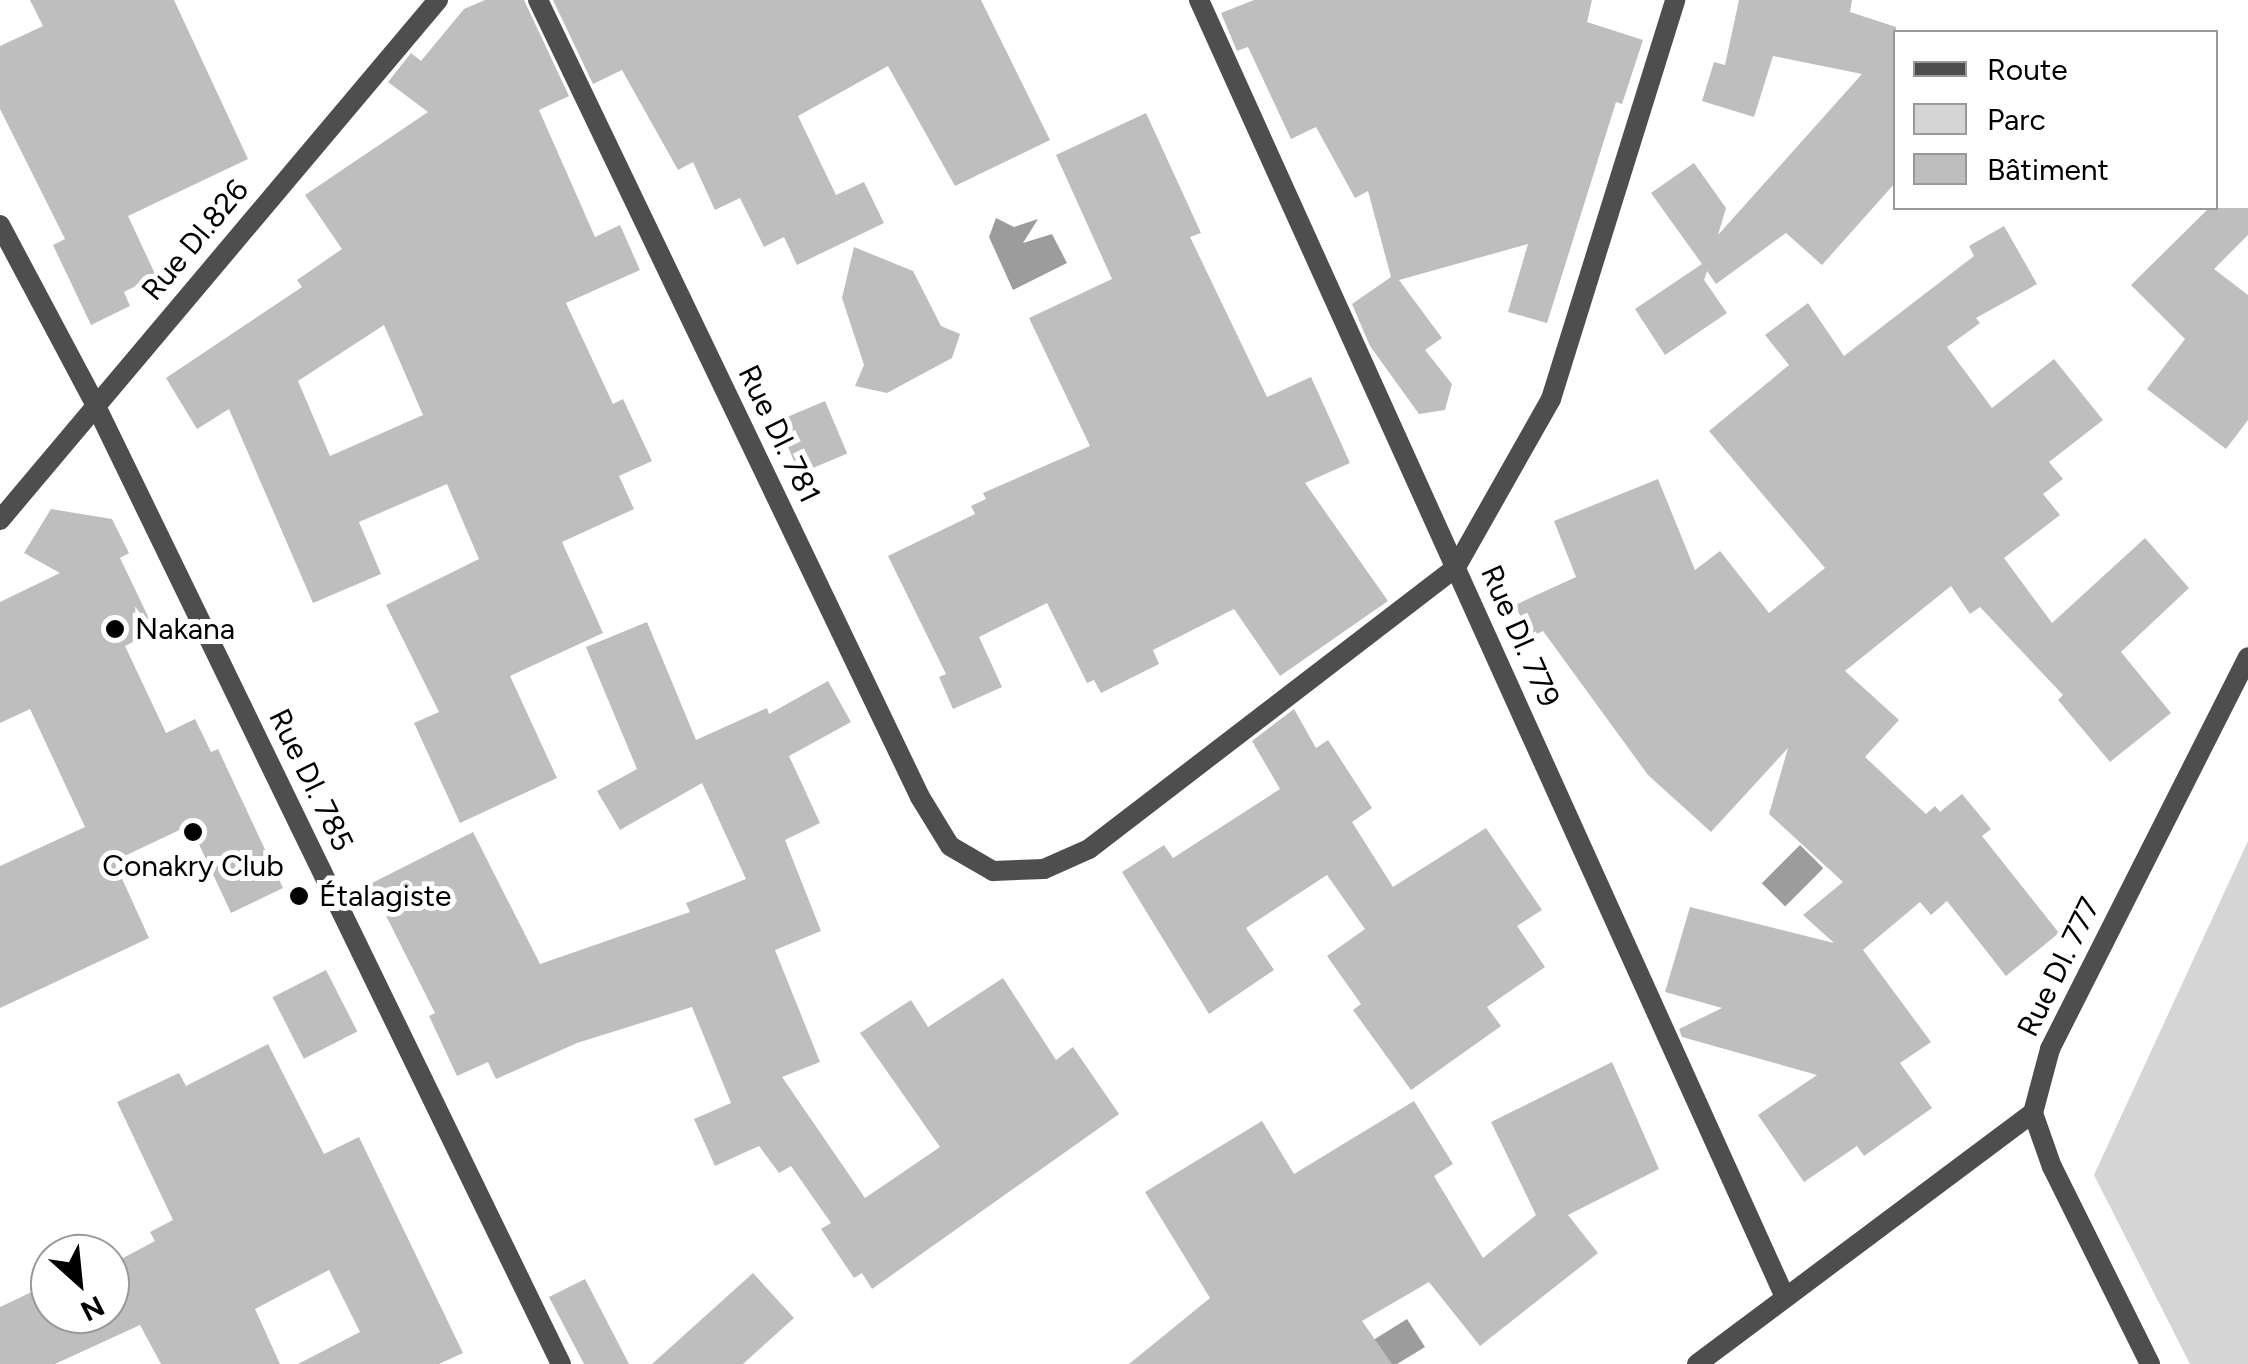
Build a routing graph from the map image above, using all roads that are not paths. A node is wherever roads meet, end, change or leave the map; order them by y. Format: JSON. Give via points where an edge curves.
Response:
{"nodes":[{"id":1,"x":438,"y":0,"type":"edge"},
{"id":2,"x":538,"y":0,"type":"edge"},
{"id":3,"x":1200,"y":0,"type":"edge"},
{"id":4,"x":1675,"y":0,"type":"edge"},
{"id":5,"x":0,"y":225,"type":"edge"},
{"id":6,"x":95,"y":404,"type":"junction"},
{"id":7,"x":0,"y":520,"type":"edge"},
{"id":8,"x":1456,"y":567,"type":"junction"},
{"id":9,"x":2248,"y":657,"type":"edge"},
{"id":10,"x":2034,"y":1113,"type":"junction"},
{"id":11,"x":1786,"y":1297,"type":"junction"},
{"id":12,"x":561,"y":1364,"type":"edge"},
{"id":13,"x":1698,"y":1364,"type":"edge"},
{"id":14,"x":2150,"y":1364,"type":"edge"}],
"edges":[{"from":1,"to":6,"type":"street","name":"Rue DI.826"},
{"from":2,"to":8,"type":"street","name":"Rue DI. 781","via":[[920,798],[950,846],[993,871],[1044,869],[1090,849]]},
{"from":3,"to":8,"type":"street","name":"Rue DI. 779"},
{"from":4,"to":8,"type":"street","via":[[1551,398]]},
{"from":5,"to":6,"type":"street","name":"Rue DI. 785"},
{"from":6,"to":7,"type":"street","name":"Rue DI.826"},
{"from":6,"to":12,"type":"street","name":"Rue DI. 785"},
{"from":8,"to":11,"type":"street","name":"Rue DI. 779"},
{"from":9,"to":10,"type":"street","name":"Rue DI. 777","via":[[2050,1049]]},
{"from":10,"to":11,"type":"street"},
{"from":10,"to":14,"type":"street","via":[[2052,1166]]},
{"from":11,"to":13,"type":"street"}]}
